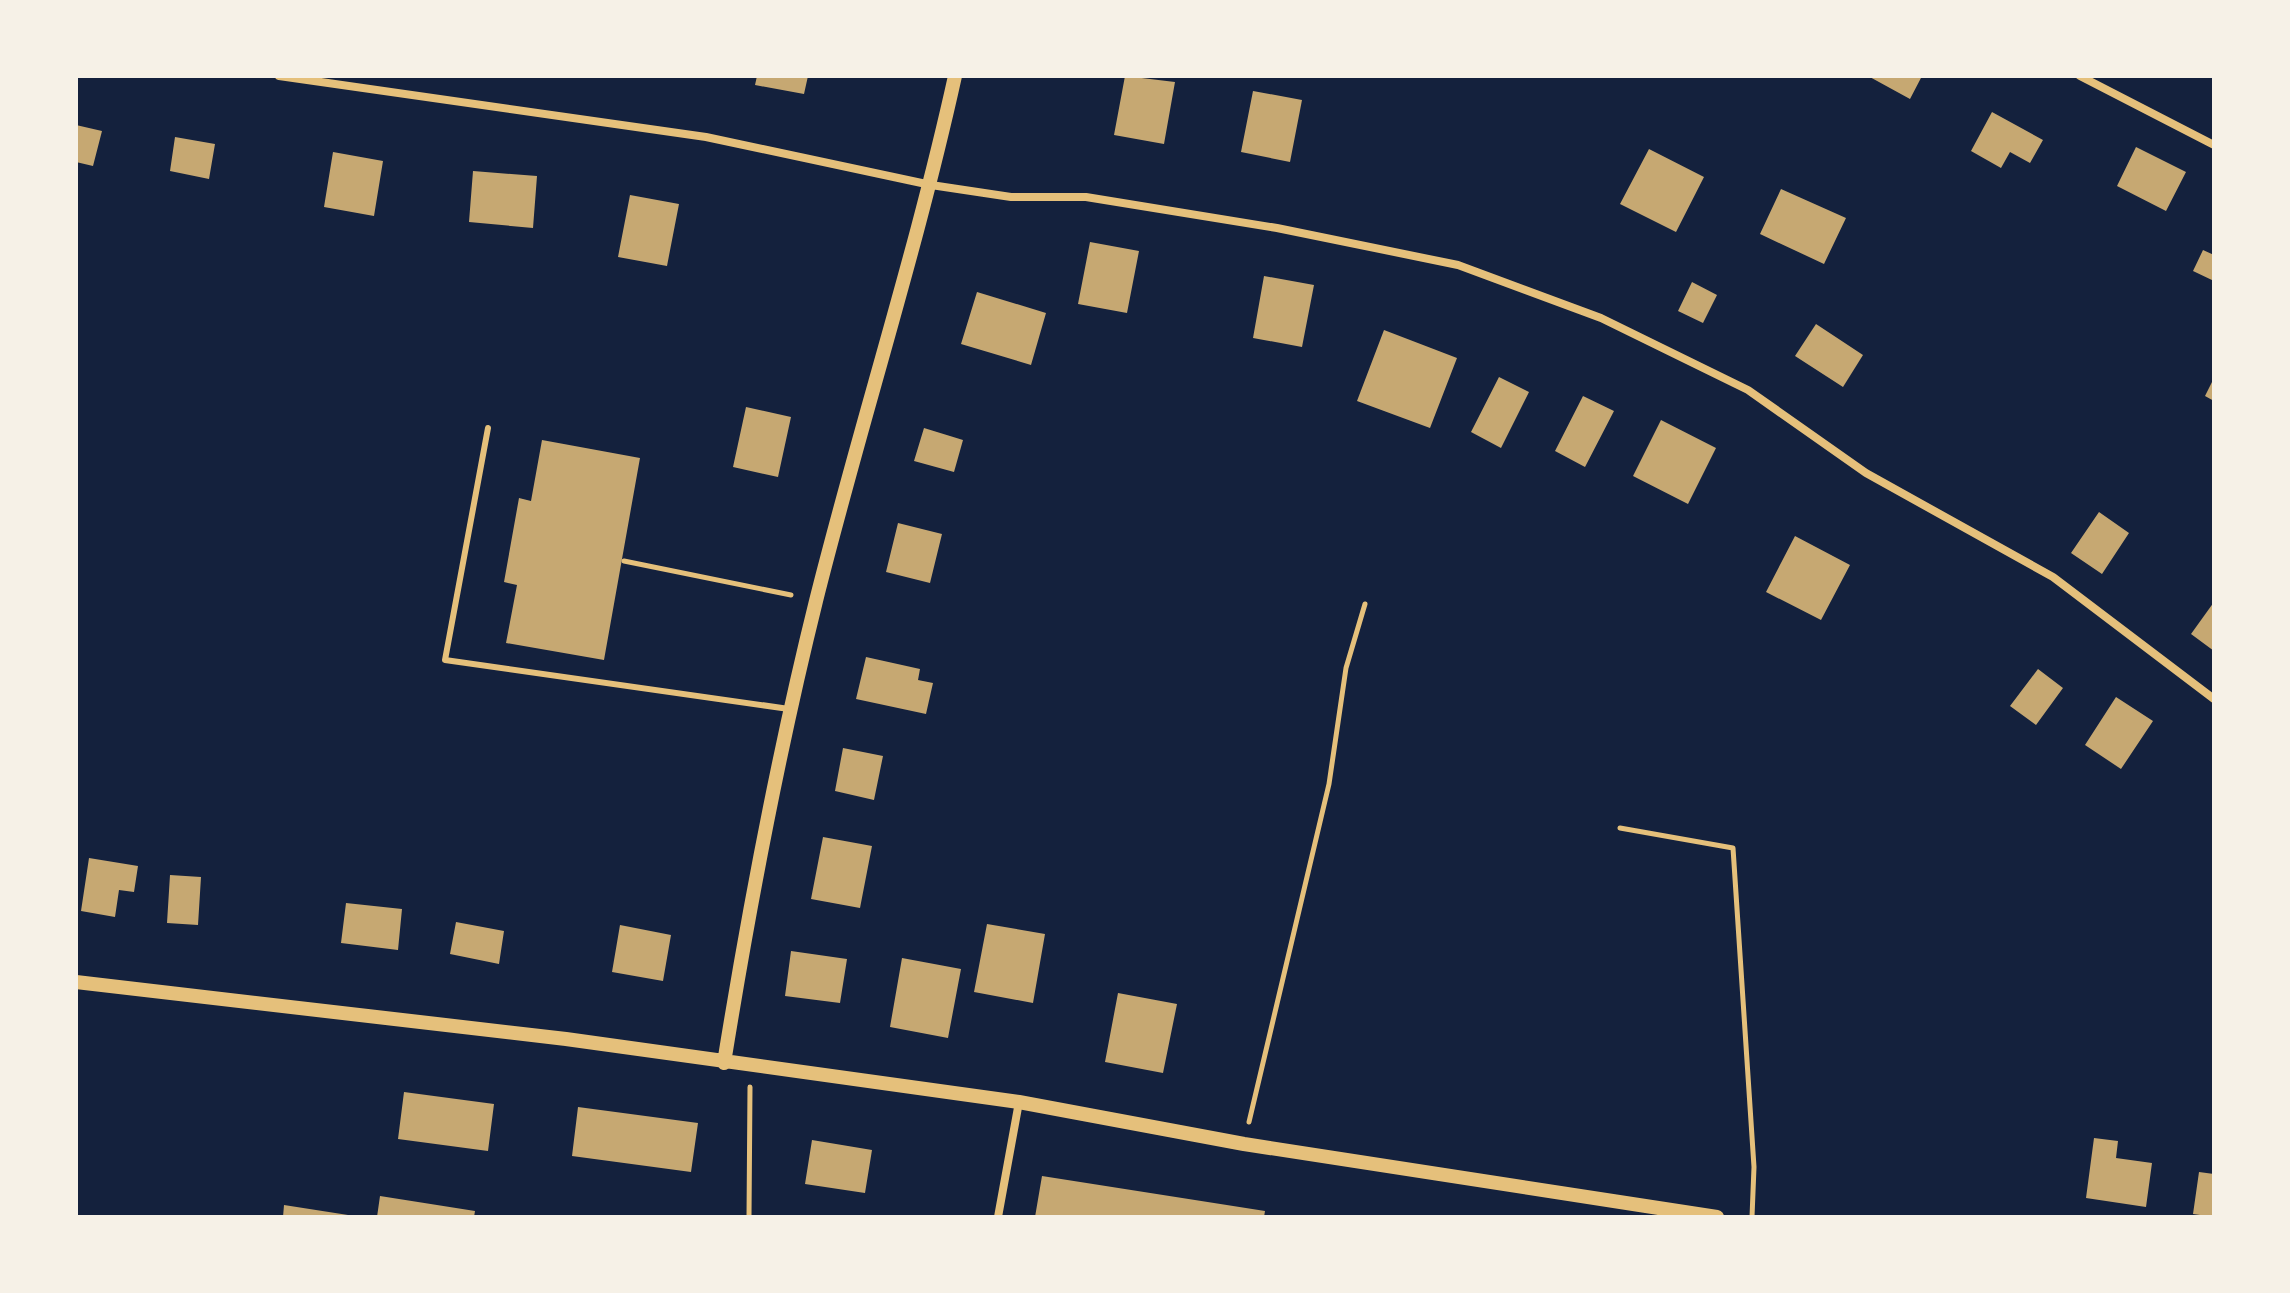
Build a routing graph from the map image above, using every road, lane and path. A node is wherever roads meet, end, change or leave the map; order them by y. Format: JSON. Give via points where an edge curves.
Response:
{"nodes":[{"id":1,"x":279,"y":76,"type":"edge"},
{"id":2,"x":955,"y":76,"type":"edge"},
{"id":3,"x":2080,"y":76,"type":"edge"},
{"id":4,"x":2214,"y":145,"type":"edge"},
{"id":5,"x":931,"y":185,"type":"junction"},
{"id":6,"x":488,"y":428,"type":"dead end"},
{"id":7,"x":624,"y":561,"type":"dead end"},
{"id":8,"x":816,"y":600,"type":"junction"},
{"id":9,"x":1365,"y":604,"type":"dead end"},
{"id":10,"x":2214,"y":699,"type":"edge"},
{"id":11,"x":792,"y":710,"type":"junction"},
{"id":12,"x":1620,"y":828,"type":"dead end"},
{"id":13,"x":76,"y":982,"type":"edge"},
{"id":14,"x":724,"y":1063,"type":"junction"},
{"id":15,"x":750,"y":1066,"type":"junction"},
{"id":16,"x":1019,"y":1102,"type":"junction"},
{"id":17,"x":1244,"y":1144,"type":"junction"},
{"id":18,"x":749,"y":1217,"type":"edge"},
{"id":19,"x":998,"y":1217,"type":"edge"},
{"id":20,"x":1717,"y":1217,"type":"edge"},
{"id":21,"x":1752,"y":1217,"type":"edge"}],
"edges":[{"from":1,"to":5,"type":"street","via":[[706,137]]},
{"from":2,"to":5,"type":"street"},
{"from":3,"to":4,"type":"street"},
{"from":5,"to":8,"type":"street"},
{"from":5,"to":10,"type":"street","via":[[1011,197],[1086,197],[1277,228],[1458,265],[1601,318],[1748,390],[1866,473],[2053,577]]},
{"from":6,"to":11,"type":"lane","via":[[445,660]]},
{"from":7,"to":8,"type":"path"},
{"from":8,"to":11,"type":"street"},
{"from":9,"to":17,"type":"path","via":[[1346,668],[1329,784]]},
{"from":11,"to":14,"type":"street","via":[[755,872]]},
{"from":12,"to":21,"type":"path","via":[[1733,848],[1754,1167]]},
{"from":13,"to":14,"type":"street","via":[[566,1039]]},
{"from":14,"to":15,"type":"street"},
{"from":15,"to":16,"type":"street"},
{"from":15,"to":18,"type":"path"},
{"from":16,"to":17,"type":"street"},
{"from":16,"to":19,"type":"street"},
{"from":17,"to":20,"type":"street"}]}
